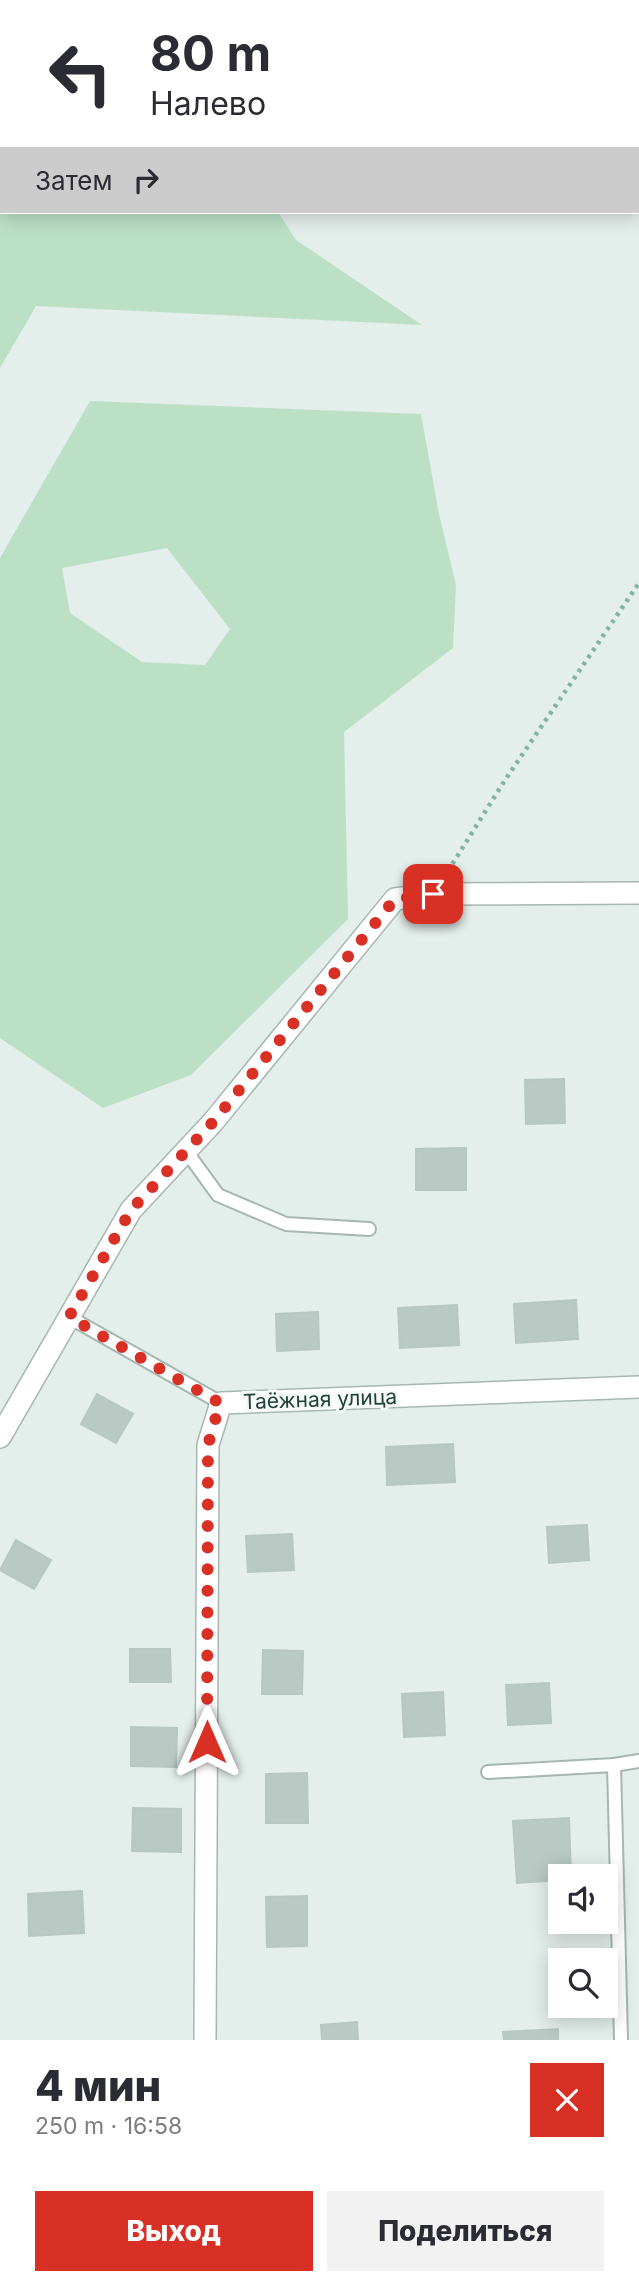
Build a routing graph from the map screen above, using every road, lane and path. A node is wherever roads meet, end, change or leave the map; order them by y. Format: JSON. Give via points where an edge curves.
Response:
{"nodes":[{"id":1,"x":639,"y":583,"type":"edge"},
{"id":2,"x":639,"y":892,"type":"edge"},
{"id":3,"x":433,"y":894,"type":"junction"},
{"id":4,"x":186,"y":1151,"type":"junction"},
{"id":5,"x":369,"y":1229,"type":"dead end"},
{"id":6,"x":69,"y":1317,"type":"junction"},
{"id":7,"x":639,"y":1387,"type":"edge"},
{"id":8,"x":220,"y":1403,"type":"junction"},
{"id":9,"x":0,"y":1437,"type":"edge"},
{"id":10,"x":639,"y":1760,"type":"edge"},
{"id":11,"x":614,"y":1765,"type":"junction"},
{"id":12,"x":488,"y":1772,"type":"dead end"},
{"id":13,"x":205,"y":2040,"type":"edge"},
{"id":14,"x":621,"y":2040,"type":"edge"}],
"edges":[{"from":1,"to":3,"type":"path"},
{"from":2,"to":3,"type":"street"},
{"from":3,"to":4,"type":"street","via":[[395,899]]},
{"from":4,"to":5,"type":"lane","via":[[218,1195],[286,1224]]},
{"from":4,"to":6,"type":"street","via":[[131,1210]]},
{"from":6,"to":8,"type":"lane"},
{"from":6,"to":9,"type":"street"},
{"from":7,"to":8,"type":"street","name":"Таёжная улица"},
{"from":8,"to":13,"type":"street","name":"Таёжная улица","via":[[208,1445]]},
{"from":10,"to":11,"type":"lane"},
{"from":11,"to":12,"type":"lane"},
{"from":11,"to":14,"type":"lane"}]}
